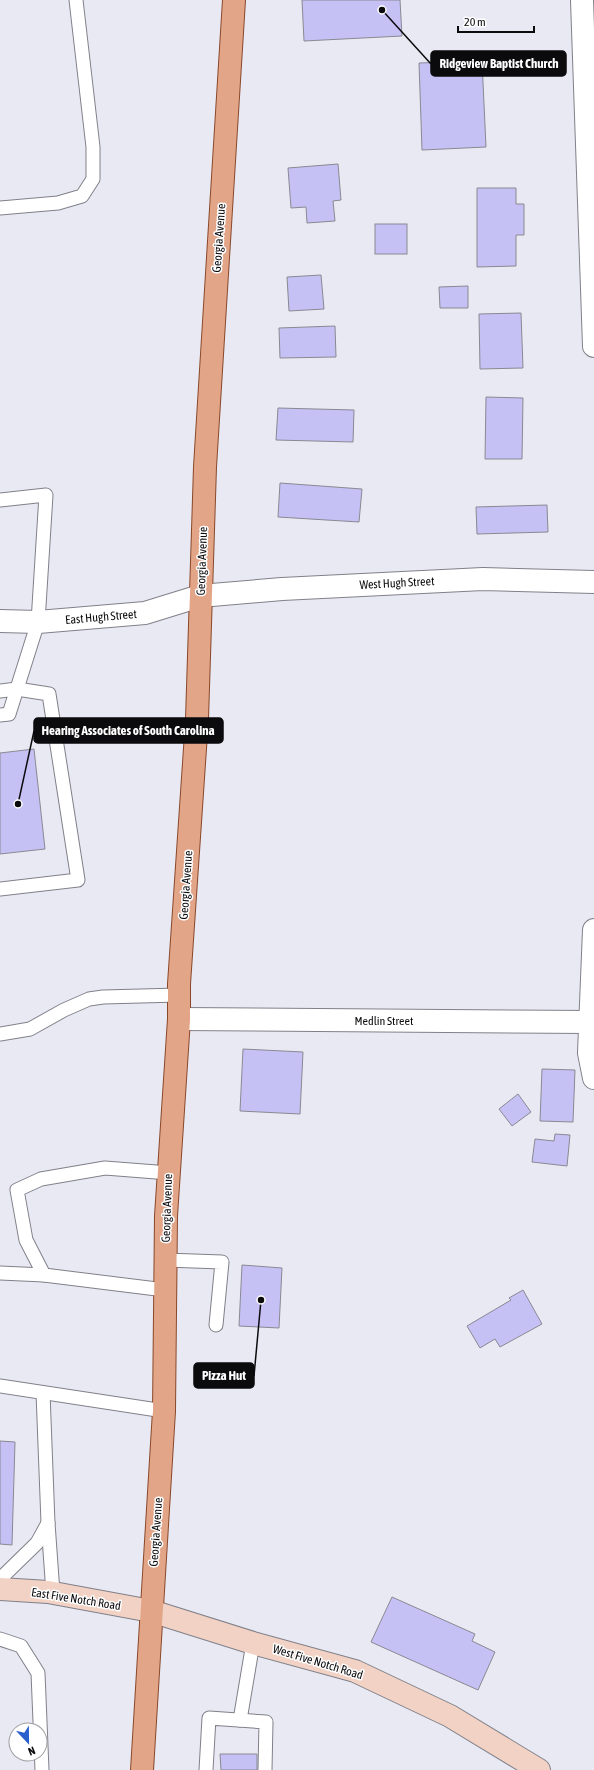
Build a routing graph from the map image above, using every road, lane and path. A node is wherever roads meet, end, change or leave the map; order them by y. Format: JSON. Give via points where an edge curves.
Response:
{"nodes":[{"id":1,"x":76,"y":0,"type":"edge"},
{"id":2,"x":234,"y":0,"type":"edge"},
{"id":3,"x":582,"y":0,"type":"edge"},
{"id":4,"x":0,"y":208,"type":"edge"},
{"id":5,"x":594,"y":346,"type":"edge"},
{"id":6,"x":0,"y":500,"type":"edge"},
{"id":7,"x":594,"y":582,"type":"edge"},
{"id":8,"x":200,"y":596,"type":"junction"},
{"id":9,"x":0,"y":621,"type":"edge"},
{"id":10,"x":38,"y":622,"type":"junction"},
{"id":11,"x":17,"y":689,"type":"junction"},
{"id":12,"x":0,"y":691,"type":"edge"},
{"id":13,"x":0,"y":715,"type":"edge"},
{"id":14,"x":0,"y":889,"type":"edge"},
{"id":15,"x":594,"y":930,"type":"edge"},
{"id":16,"x":179,"y":995,"type":"junction"},
{"id":17,"x":179,"y":1019,"type":"junction"},
{"id":18,"x":590,"y":1022,"type":"junction"},
{"id":19,"x":0,"y":1034,"type":"edge"},
{"id":20,"x":594,"y":1078,"type":"edge"},
{"id":21,"x":169,"y":1173,"type":"junction"},
{"id":22,"x":166,"y":1260,"type":"junction"},
{"id":23,"x":0,"y":1273,"type":"edge"},
{"id":24,"x":44,"y":1275,"type":"junction"},
{"id":25,"x":165,"y":1290,"type":"junction"},
{"id":26,"x":216,"y":1325,"type":"dead end"},
{"id":27,"x":0,"y":1386,"type":"edge"},
{"id":28,"x":43,"y":1393,"type":"junction"},
{"id":29,"x":164,"y":1411,"type":"junction"},
{"id":30,"x":48,"y":1523,"type":"junction"},
{"id":31,"x":0,"y":1579,"type":"edge"},
{"id":32,"x":0,"y":1589,"type":"edge"},
{"id":33,"x":53,"y":1593,"type":"junction"},
{"id":34,"x":151,"y":1611,"type":"junction"},
{"id":35,"x":0,"y":1639,"type":"edge"},
{"id":36,"x":253,"y":1643,"type":"junction"},
{"id":37,"x":240,"y":1720,"type":"junction"},
{"id":38,"x":42,"y":1770,"type":"edge"},
{"id":39,"x":142,"y":1770,"type":"edge"},
{"id":40,"x":206,"y":1770,"type":"edge"},
{"id":41,"x":265,"y":1770,"type":"edge"},
{"id":42,"x":539,"y":1770,"type":"edge"}],
"edges":[{"from":1,"to":4,"type":"lane","via":[[93,147],[93,178],[82,196],[58,203]]},
{"from":2,"to":8,"type":"main road","name":"Georgia Avenue","via":[[205,467]]},
{"from":3,"to":5,"type":"street"},
{"from":6,"to":10,"type":"lane","via":[[46,495]]},
{"from":7,"to":8,"type":"street","name":"West Hugh Street","via":[[483,579],[423,581]]},
{"from":8,"to":10,"type":"street","name":"East Hugh Street","via":[[145,613]]},
{"from":8,"to":16,"type":"main road","name":"Georgia Avenue","via":[[197,720]]},
{"from":9,"to":10,"type":"street","name":"East Hugh Street"},
{"from":10,"to":11,"type":"lane"},
{"from":11,"to":12,"type":"lane"},
{"from":11,"to":13,"type":"lane","via":[[9,714]]},
{"from":11,"to":14,"type":"lane","via":[[49,694],[78,880]]},
{"from":15,"to":18,"type":"street"},
{"from":16,"to":17,"type":"main road","name":"Georgia Avenue"},
{"from":16,"to":19,"type":"lane","via":[[89,999],[30,1029]]},
{"from":17,"to":18,"type":"street","name":"Medlin Street"},
{"from":17,"to":21,"type":"main road","name":"Georgia Avenue"},
{"from":18,"to":20,"type":"street","via":[[589,1053]]},
{"from":21,"to":22,"type":"main road","name":"Georgia Avenue"},
{"from":21,"to":24,"type":"lane","via":[[105,1168],[41,1179],[17,1190],[26,1240]]},
{"from":22,"to":25,"type":"main road","name":"Georgia Avenue"},
{"from":22,"to":26,"type":"lane","via":[[222,1262]]},
{"from":23,"to":24,"type":"lane"},
{"from":24,"to":25,"type":"lane"},
{"from":25,"to":29,"type":"main road","name":"Georgia Avenue"},
{"from":27,"to":28,"type":"lane"},
{"from":28,"to":29,"type":"lane"},
{"from":28,"to":30,"type":"lane"},
{"from":29,"to":34,"type":"main road","name":"Georgia Avenue"},
{"from":30,"to":31,"type":"lane","via":[[37,1544]]},
{"from":30,"to":33,"type":"lane"},
{"from":32,"to":33,"type":"street","name":"East Five Notch Road"},
{"from":33,"to":34,"type":"street","name":"East Five Notch Road"},
{"from":34,"to":36,"type":"street","name":"West Five Notch Road"},
{"from":34,"to":39,"type":"main road","name":"Georgia Avenue"},
{"from":35,"to":38,"type":"lane","via":[[21,1646],[38,1673]]},
{"from":36,"to":37,"type":"lane"},
{"from":36,"to":42,"type":"street","name":"West Five Notch Road","via":[[355,1671],[450,1716]]},
{"from":37,"to":40,"type":"lane","via":[[209,1718]]},
{"from":37,"to":41,"type":"lane","via":[[266,1722]]}]}
